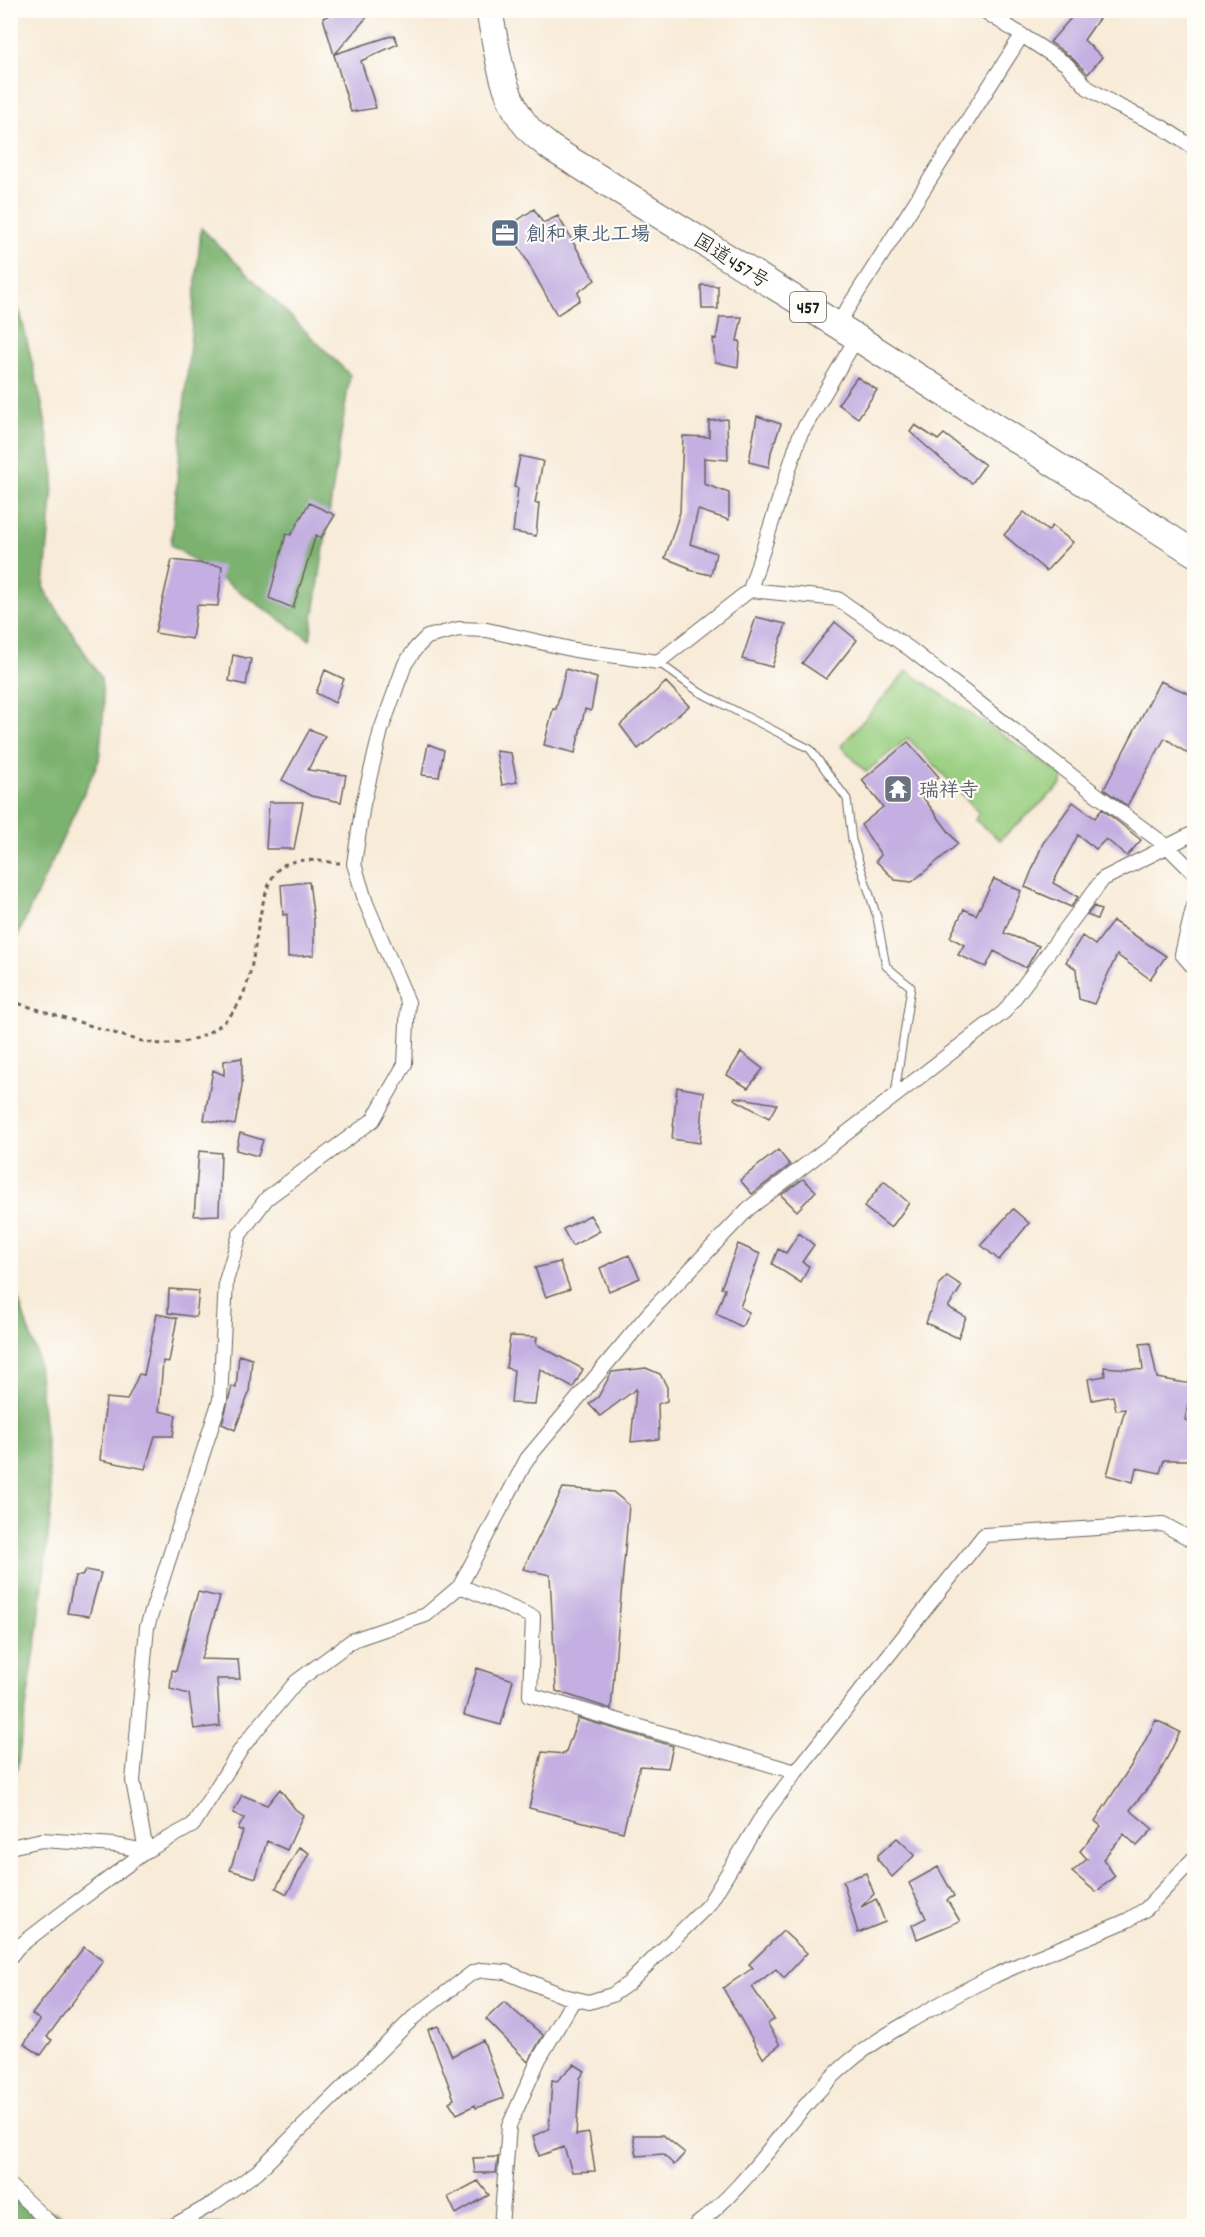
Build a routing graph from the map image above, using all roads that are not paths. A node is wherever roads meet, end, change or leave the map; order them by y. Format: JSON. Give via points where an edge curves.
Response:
{"nodes":[{"id":1,"x":489,"y":10,"type":"edge"},
{"id":2,"x":983,"y":10,"type":"edge"},
{"id":3,"x":1022,"y":35,"type":"junction"},
{"id":4,"x":1194,"y":148,"type":"edge"},
{"id":5,"x":847,"y":332,"type":"junction"},
{"id":6,"x":1194,"y":553,"type":"edge"},
{"id":7,"x":750,"y":590,"type":"junction"},
{"id":8,"x":658,"y":662,"type":"junction"},
{"id":9,"x":1194,"y":833,"type":"edge"},
{"id":10,"x":1168,"y":847,"type":"junction"},
{"id":11,"x":1194,"y":873,"type":"edge"},
{"id":12,"x":1194,"y":905,"type":"edge"},
{"id":13,"x":1194,"y":968,"type":"edge"},
{"id":14,"x":895,"y":1095,"type":"junction"},
{"id":15,"x":1194,"y":1541,"type":"edge"},
{"id":16,"x":460,"y":1586,"type":"junction"},
{"id":17,"x":796,"y":1772,"type":"junction"},
{"id":18,"x":10,"y":1847,"type":"edge"},
{"id":19,"x":146,"y":1851,"type":"junction"},
{"id":20,"x":1194,"y":1858,"type":"edge"},
{"id":21,"x":10,"y":1957,"type":"edge"},
{"id":22,"x":574,"y":1999,"type":"junction"},
{"id":23,"x":10,"y":2186,"type":"edge"},
{"id":24,"x":53,"y":2226,"type":"edge"},
{"id":25,"x":173,"y":2226,"type":"edge"},
{"id":26,"x":501,"y":2226,"type":"edge"},
{"id":27,"x":694,"y":2226,"type":"edge"}],
"edges":[{"from":1,"to":5,"type":"highway","name":"国道457号","number":"457","via":[[513,105],[529,129],[551,147]]},
{"from":2,"to":3,"type":"street"},
{"from":3,"to":4,"type":"street","via":[[1066,64],[1088,88]]},
{"from":3,"to":5,"type":"street"},
{"from":5,"to":6,"type":"highway","name":"国道457号","number":"457"},
{"from":5,"to":7,"type":"street","via":[[800,435]]},
{"from":7,"to":8,"type":"street"},
{"from":7,"to":10,"type":"street","via":[[838,599],[910,649]]},
{"from":8,"to":14,"type":"lane","via":[[699,692],[810,749],[847,799],[852,840],[877,917],[886,966],[911,987]]},
{"from":8,"to":19,"type":"street","via":[[575,650],[487,630],[459,629],[427,638],[405,664],[381,730],[363,804],[354,864],[366,903],[408,1002],[405,1064],[373,1120],[267,1198],[240,1234],[226,1281],[220,1400],[147,1627],[133,1781]]},
{"from":9,"to":10,"type":"street"},
{"from":10,"to":11,"type":"street"},
{"from":10,"to":14,"type":"street","via":[[1103,879],[1004,1012]]},
{"from":12,"to":13,"type":"street","via":[[1182,954]]},
{"from":14,"to":16,"type":"street","via":[[748,1209],[650,1312],[527,1459]]},
{"from":15,"to":17,"type":"street","via":[[1163,1524],[984,1535]]},
{"from":16,"to":17,"type":"street","via":[[533,1617],[530,1695]]},
{"from":16,"to":19,"type":"street","via":[[426,1615],[353,1640],[296,1682],[243,1746],[193,1825]]},
{"from":17,"to":22,"type":"street","via":[[697,1918],[612,1995],[589,2002]]},
{"from":18,"to":19,"type":"street","via":[[42,1840]]},
{"from":19,"to":21,"type":"street"},
{"from":20,"to":27,"type":"street","via":[[1146,1909],[1128,1920],[996,1975],[871,2045],[804,2105],[746,2180]]},
{"from":22,"to":25,"type":"street","via":[[506,1972],[472,1973],[414,2017],[257,2172]]},
{"from":22,"to":26,"type":"street","via":[[538,2059],[509,2127]]},
{"from":23,"to":24,"type":"street"}]}
